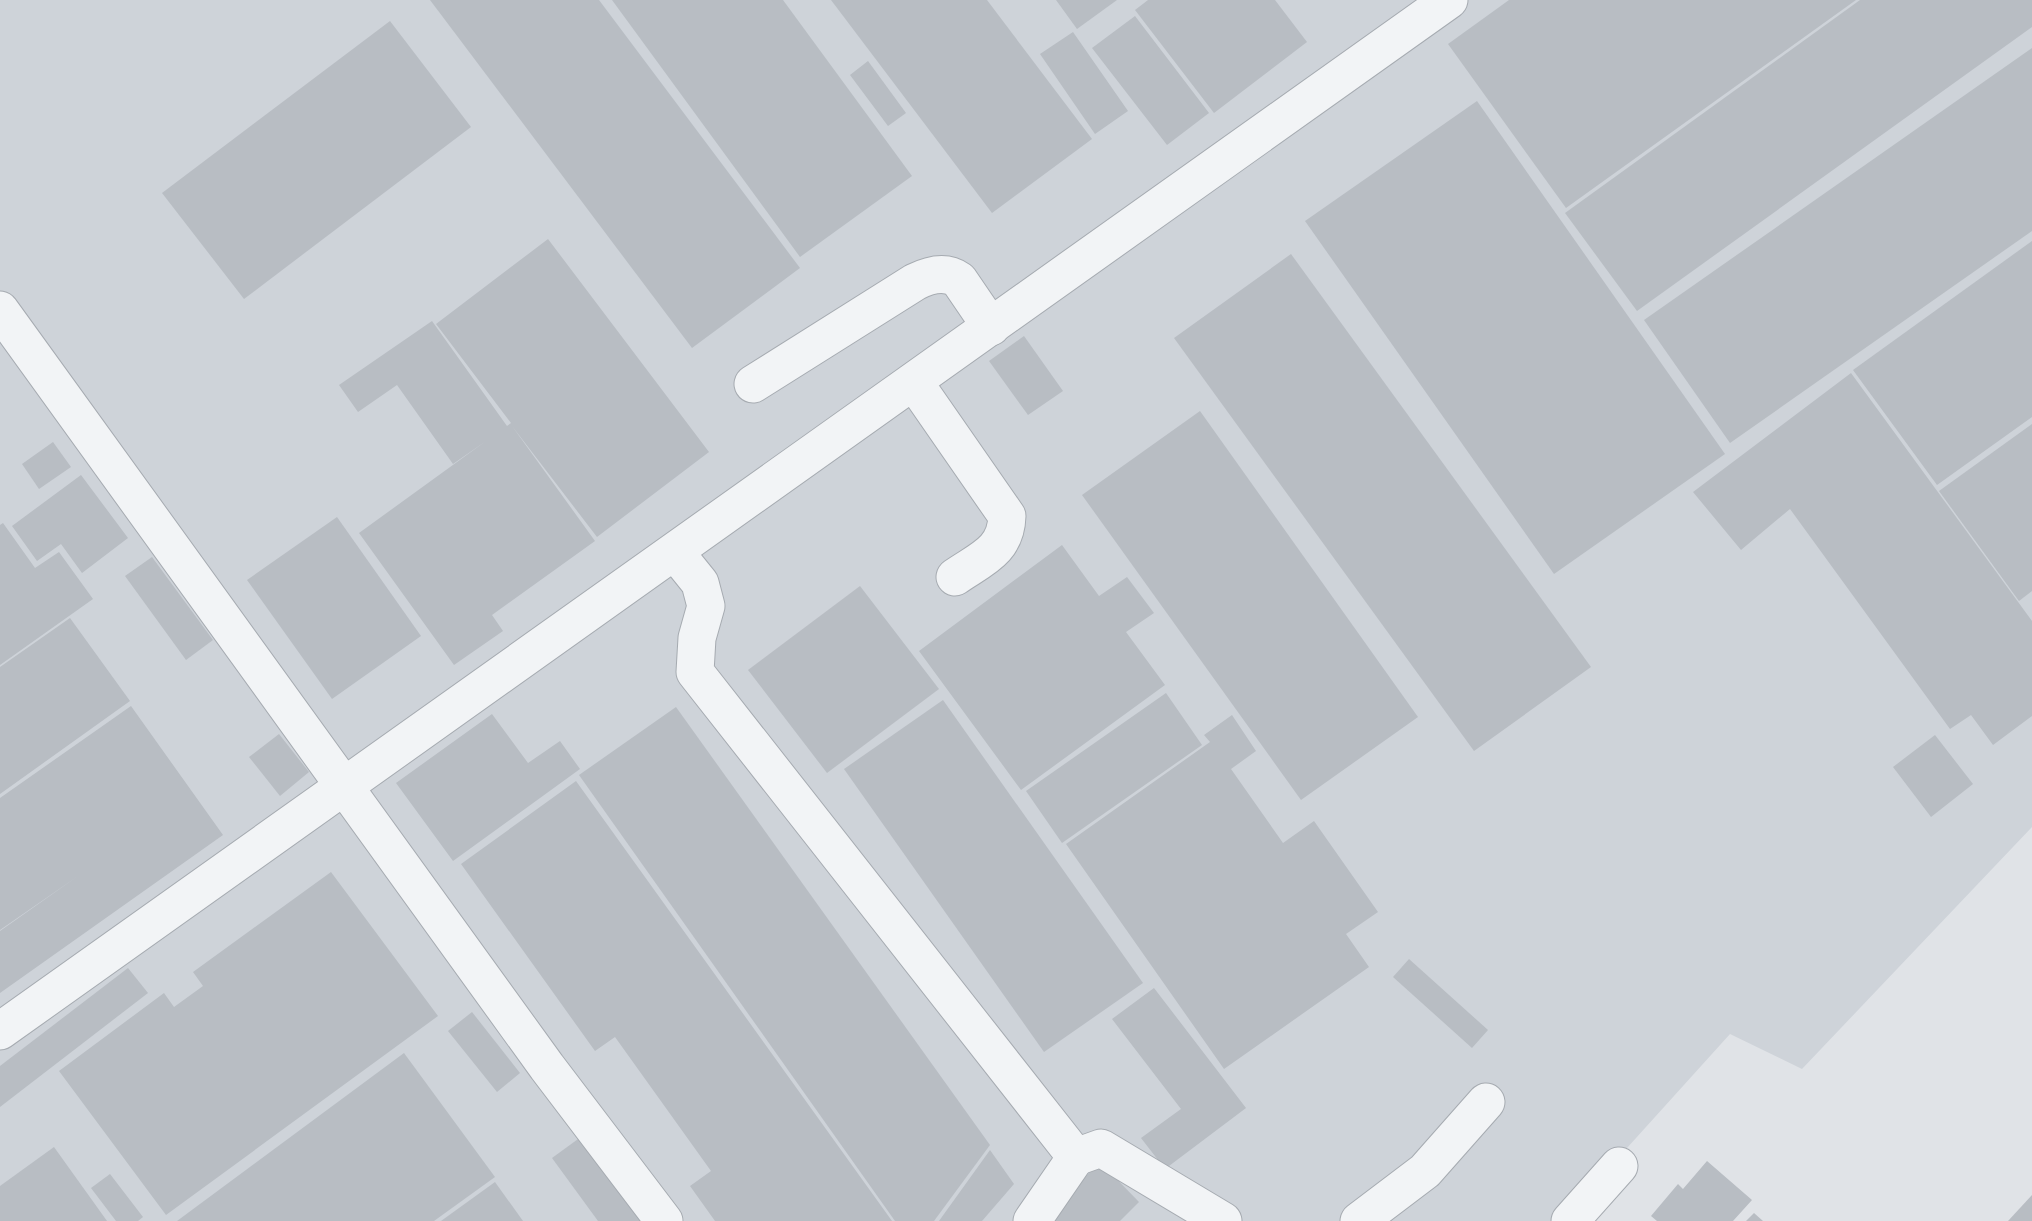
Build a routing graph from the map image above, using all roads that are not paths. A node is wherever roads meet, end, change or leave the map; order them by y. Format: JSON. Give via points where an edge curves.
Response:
{"nodes":[{"id":1,"x":1449,"y":0,"type":"edge"},
{"id":2,"x":0,"y":310,"type":"edge"},
{"id":3,"x":991,"y":327,"type":"junction"},
{"id":4,"x":914,"y":382,"type":"junction"},
{"id":5,"x":753,"y":384,"type":"dead end"},
{"id":6,"x":675,"y":552,"type":"junction"},
{"id":7,"x":955,"y":578,"type":"dead end"},
{"id":8,"x":344,"y":787,"type":"junction"},
{"id":9,"x":0,"y":1031,"type":"edge"},
{"id":10,"x":1486,"y":1102,"type":"dead end"},
{"id":11,"x":1076,"y":1157,"type":"junction"},
{"id":12,"x":1619,"y":1166,"type":"dead end"},
{"id":13,"x":664,"y":1221,"type":"edge"},
{"id":14,"x":1032,"y":1221,"type":"edge"},
{"id":15,"x":1223,"y":1221,"type":"edge"},
{"id":16,"x":1359,"y":1221,"type":"edge"},
{"id":17,"x":1570,"y":1221,"type":"edge"}],
"edges":[{"from":1,"to":3,"type":"street"},
{"from":2,"to":8,"type":"street"},
{"from":3,"to":4,"type":"street"},
{"from":3,"to":5,"type":"street","via":[[959,280],[935,274]]},
{"from":4,"to":6,"type":"street"},
{"from":4,"to":7,"type":"street","via":[[1007,516],[1000,545]]},
{"from":6,"to":8,"type":"street"},
{"from":6,"to":11,"type":"street","via":[[700,583],[706,607],[697,638],[695,672]]},
{"from":8,"to":9,"type":"street"},
{"from":8,"to":13,"type":"street"},
{"from":10,"to":16,"type":"street","via":[[1425,1171]]},
{"from":11,"to":14,"type":"street"},
{"from":11,"to":15,"type":"street","via":[[1101,1148]]},
{"from":12,"to":17,"type":"street"}]}
